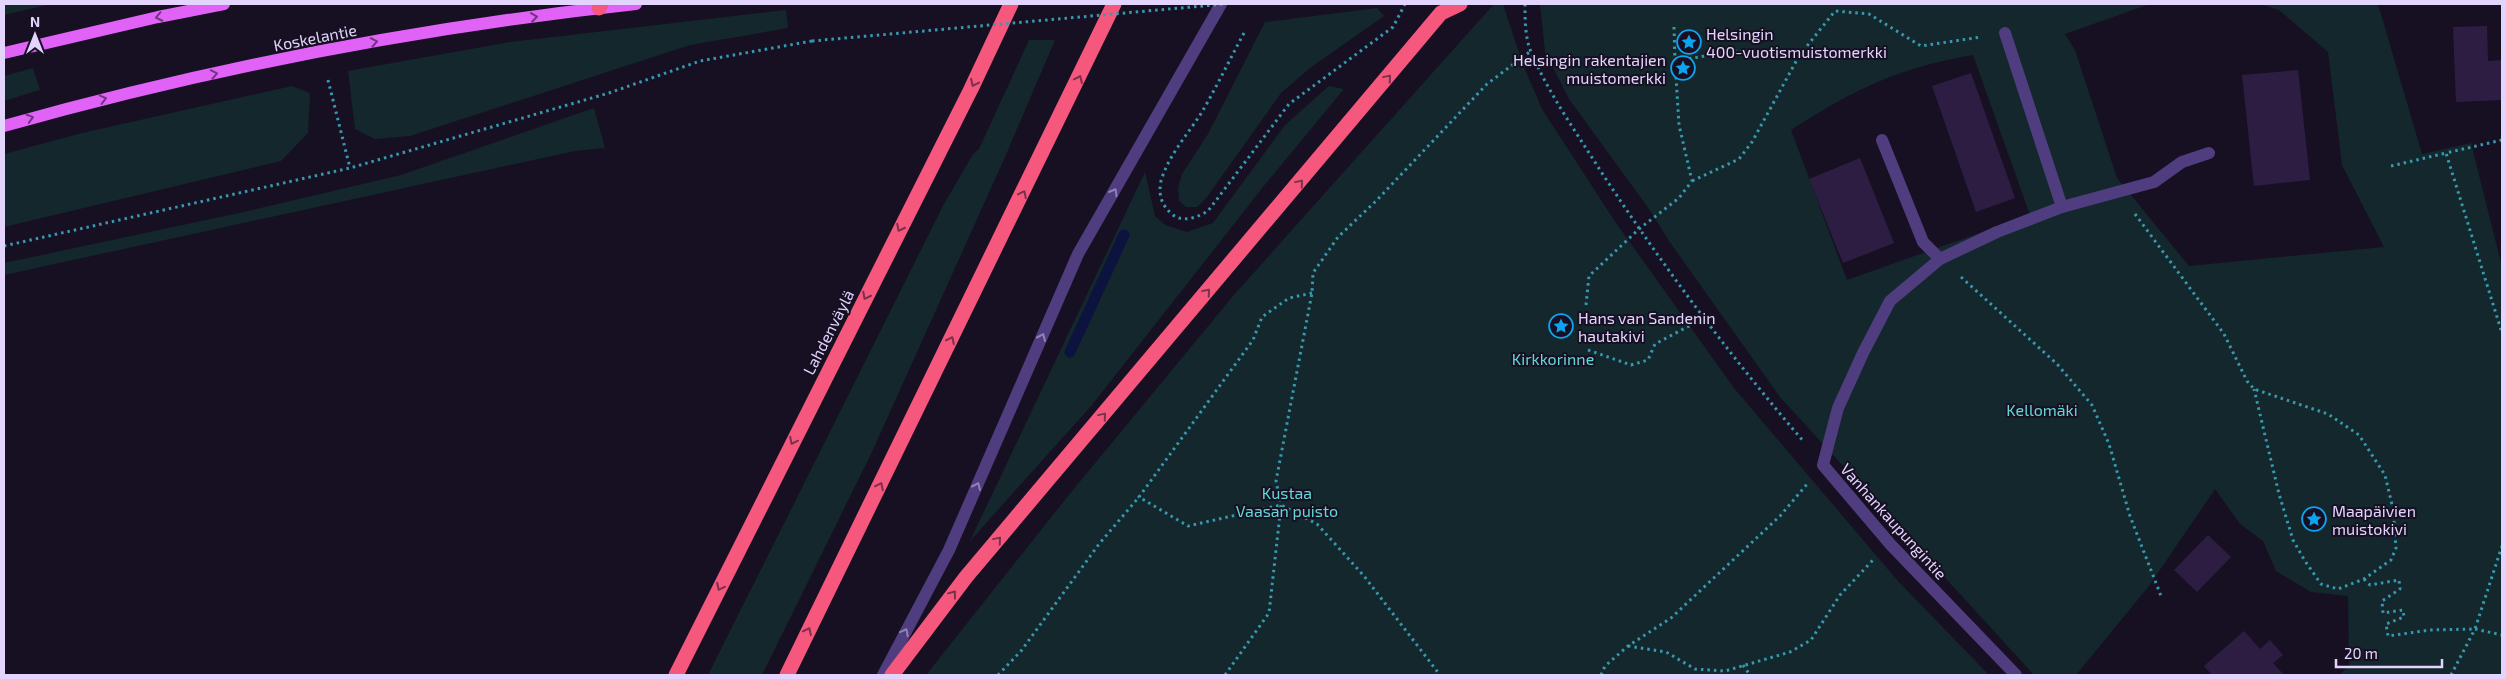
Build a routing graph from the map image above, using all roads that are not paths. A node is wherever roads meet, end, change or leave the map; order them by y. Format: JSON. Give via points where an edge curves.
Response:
{"nodes":[{"id":1,"x":224,"y":4,"type":"edge"},
{"id":2,"x":636,"y":4,"type":"edge"},
{"id":3,"x":1011,"y":4,"type":"edge"},
{"id":4,"x":1114,"y":4,"type":"edge"},
{"id":5,"x":1221,"y":4,"type":"edge"},
{"id":6,"x":1460,"y":4,"type":"edge"},
{"id":7,"x":599,"y":5,"type":"edge"},
{"id":8,"x":1440,"y":8,"type":"edge"},
{"id":9,"x":2005,"y":33,"type":"road end"},
{"id":10,"x":4,"y":53,"type":"edge"},
{"id":11,"x":4,"y":126,"type":"edge"},
{"id":12,"x":1882,"y":140,"type":"dead end"},
{"id":13,"x":2209,"y":153,"type":"dead end"},
{"id":14,"x":2062,"y":207,"type":"junction"},
{"id":15,"x":1940,"y":259,"type":"junction"},
{"id":16,"x":676,"y":675,"type":"edge"},
{"id":17,"x":786,"y":675,"type":"edge"},
{"id":18,"x":883,"y":675,"type":"edge"},
{"id":19,"x":892,"y":675,"type":"edge"},
{"id":20,"x":2016,"y":675,"type":"edge"}],
"edges":[{"from":1,"to":10,"type":"main road","one_way":true},
{"from":2,"to":7,"type":"main road","name":"Koskelantie"},
{"from":3,"to":16,"type":"highway","name":"Lahdenväylä","one_way":true},
{"from":17,"to":4,"type":"highway","one_way":true},
{"from":18,"to":5,"type":"street","one_way":true,"via":[[949,550],[1078,254]]},
{"from":6,"to":8,"type":"highway"},
{"from":11,"to":7,"type":"main road","name":"Koskelantie","one_way":true,"via":[[166,83],[403,36]]},
{"from":19,"to":8,"type":"highway","one_way":true,"via":[[966,577]]},
{"from":9,"to":14,"type":"street"},
{"from":12,"to":15,"type":"street","via":[[1923,242]]},
{"from":13,"to":14,"type":"street","name":"Vanhankaupungintie","via":[[2182,162],[2154,182]]},
{"from":14,"to":15,"type":"street","name":"Vanhankaupungintie"},
{"from":15,"to":20,"type":"street","name":"Vanhankaupungintie","via":[[1890,301],[1838,408],[1823,465],[1891,545]]}]}
